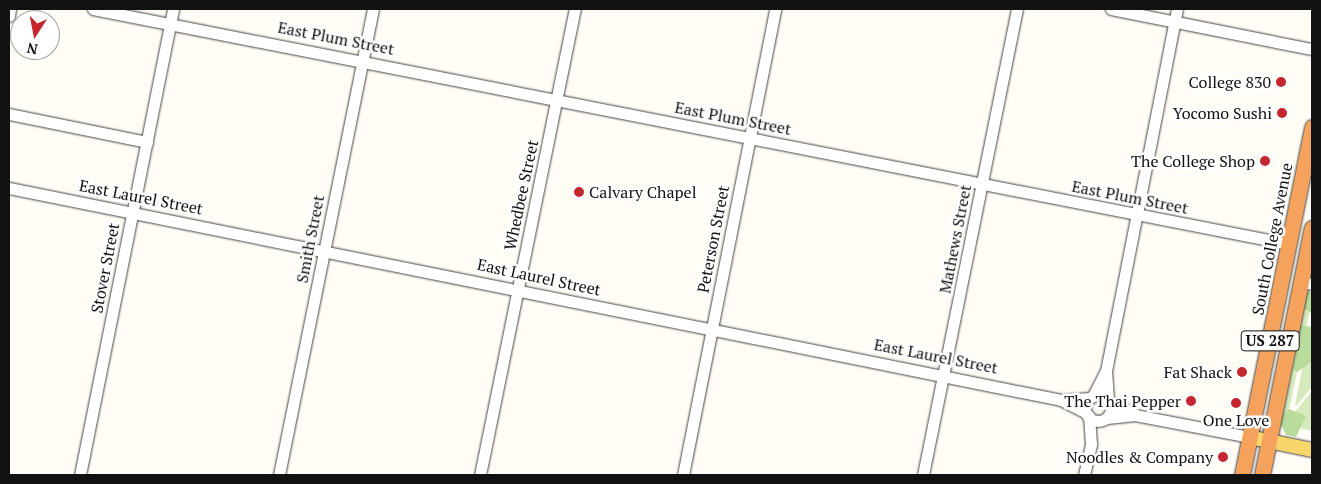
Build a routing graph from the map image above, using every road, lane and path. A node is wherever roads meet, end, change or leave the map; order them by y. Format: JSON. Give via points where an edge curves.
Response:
{"nodes":[{"id":1,"x":10,"y":9,"type":"edge"},
{"id":2,"x":93,"y":9,"type":"edge"},
{"id":3,"x":173,"y":9,"type":"edge"},
{"id":4,"x":373,"y":9,"type":"edge"},
{"id":5,"x":575,"y":9,"type":"edge"},
{"id":6,"x":775,"y":9,"type":"edge"},
{"id":7,"x":1017,"y":9,"type":"edge"},
{"id":8,"x":1111,"y":9,"type":"edge"},
{"id":9,"x":1178,"y":9,"type":"edge"},
{"id":10,"x":9,"y":16,"type":"edge"},
{"id":11,"x":171,"y":22,"type":"junction"},
{"id":12,"x":1175,"y":22,"type":"junction"},
{"id":13,"x":1312,"y":49,"type":"edge"},
{"id":14,"x":362,"y":60,"type":"junction"},
{"id":15,"x":557,"y":100,"type":"junction"},
{"id":16,"x":9,"y":114,"type":"edge"},
{"id":17,"x":1312,"y":127,"type":"edge"},
{"id":18,"x":750,"y":137,"type":"junction"},
{"id":19,"x":147,"y":142,"type":"junction"},
{"id":20,"x":982,"y":184,"type":"junction"},
{"id":21,"x":9,"y":188,"type":"edge"},
{"id":22,"x":133,"y":213,"type":"junction"},
{"id":23,"x":1137,"y":214,"type":"junction"},
{"id":24,"x":1312,"y":228,"type":"edge"},
{"id":25,"x":1289,"y":244,"type":"junction"},
{"id":26,"x":324,"y":251,"type":"junction"},
{"id":27,"x":1306,"y":282,"type":"edge"},
{"id":28,"x":518,"y":290,"type":"junction"},
{"id":29,"x":711,"y":329,"type":"junction"},
{"id":30,"x":1106,"y":371,"type":"junction"},
{"id":31,"x":944,"y":376,"type":"junction"},
{"id":32,"x":1092,"y":397,"type":"junction"},
{"id":33,"x":1061,"y":400,"type":"junction"},
{"id":34,"x":1109,"y":400,"type":"junction"},
{"id":35,"x":1088,"y":415,"type":"junction"},
{"id":36,"x":1135,"y":415,"type":"junction"},
{"id":37,"x":1104,"y":419,"type":"junction"},
{"id":38,"x":1250,"y":437,"type":"junction"},
{"id":39,"x":1270,"y":441,"type":"junction"},
{"id":40,"x":1090,"y":444,"type":"junction"},
{"id":41,"x":1312,"y":450,"type":"edge"},
{"id":42,"x":80,"y":475,"type":"edge"},
{"id":43,"x":279,"y":475,"type":"edge"},
{"id":44,"x":480,"y":475,"type":"edge"},
{"id":45,"x":683,"y":475,"type":"edge"},
{"id":46,"x":923,"y":475,"type":"edge"},
{"id":47,"x":1084,"y":475,"type":"edge"},
{"id":48,"x":1242,"y":475,"type":"edge"},
{"id":49,"x":1262,"y":475,"type":"edge"}],
"edges":[{"from":1,"to":10,"type":"street"},
{"from":2,"to":11,"type":"street","name":"East Plum Street"},
{"from":3,"to":11,"type":"street","name":"Stover Street"},
{"from":4,"to":14,"type":"street","name":"Smith Street"},
{"from":5,"to":15,"type":"street","name":"Whedbee Street"},
{"from":6,"to":18,"type":"street","name":"Peterson Street"},
{"from":7,"to":20,"type":"street","name":"Mathews Street"},
{"from":8,"to":12,"type":"street"},
{"from":9,"to":12,"type":"street"},
{"from":11,"to":14,"type":"street","name":"East Plum Street"},
{"from":11,"to":19,"type":"street","name":"Stover Street"},
{"from":12,"to":13,"type":"street"},
{"from":12,"to":23,"type":"street"},
{"from":14,"to":15,"type":"street","name":"East Plum Street"},
{"from":14,"to":26,"type":"street","name":"Smith Street"},
{"from":15,"to":18,"type":"street","name":"East Plum Street"},
{"from":15,"to":28,"type":"street","name":"Whedbee Street"},
{"from":16,"to":19,"type":"street"},
{"from":17,"to":25,"type":"highway","name":"South College Avenue","number":"US 287"},
{"from":18,"to":20,"type":"street","name":"East Plum Street"},
{"from":18,"to":29,"type":"street","name":"Peterson Street"},
{"from":19,"to":22,"type":"street","name":"Stover Street"},
{"from":20,"to":23,"type":"street","name":"East Plum Street"},
{"from":20,"to":31,"type":"street","name":"Mathews Street"},
{"from":21,"to":22,"type":"street","name":"East Laurel Street"},
{"from":22,"to":26,"type":"street","name":"East Laurel Street"},
{"from":22,"to":42,"type":"street","name":"Stover Street"},
{"from":23,"to":25,"type":"street","name":"East Plum Street"},
{"from":23,"to":30,"type":"street"},
{"from":24,"to":27,"type":"highway","number":"US 287"},
{"from":25,"to":27,"type":"highway","via":[[1297,248]]},
{"from":25,"to":38,"type":"highway","name":"South College Avenue","number":"US 287"},
{"from":26,"to":28,"type":"street","name":"East Laurel Street"},
{"from":26,"to":43,"type":"street","name":"Smith Street"},
{"from":27,"to":39,"type":"highway","number":"US 287"},
{"from":28,"to":29,"type":"street","name":"East Laurel Street"},
{"from":28,"to":44,"type":"street","name":"Whedbee Street"},
{"from":29,"to":31,"type":"street","name":"East Laurel Street"},
{"from":29,"to":45,"type":"street","name":"Peterson Street"},
{"from":30,"to":32,"type":"street"},
{"from":30,"to":34,"type":"street"},
{"from":31,"to":33,"type":"street","name":"East Laurel Street"},
{"from":31,"to":46,"type":"street","name":"Mathews Street"},
{"from":32,"to":33,"type":"street","name":"East Laurel Street"},
{"from":32,"to":34,"type":"street"},
{"from":32,"to":35,"type":"street","via":[[1086,405]]},
{"from":33,"to":35,"type":"street","name":"East Laurel Street"},
{"from":34,"to":36,"type":"street"},
{"from":34,"to":37,"type":"street","via":[[1111,410]]},
{"from":35,"to":37,"type":"street"},
{"from":35,"to":40,"type":"street"},
{"from":36,"to":37,"type":"street"},
{"from":36,"to":38,"type":"street"},
{"from":37,"to":40,"type":"street"},
{"from":38,"to":39,"type":"main road"},
{"from":38,"to":48,"type":"highway","name":"South College Avenue","number":"US 287"},
{"from":39,"to":41,"type":"main road"},
{"from":39,"to":49,"type":"highway","number":"US 287"},
{"from":40,"to":47,"type":"street"}]}
